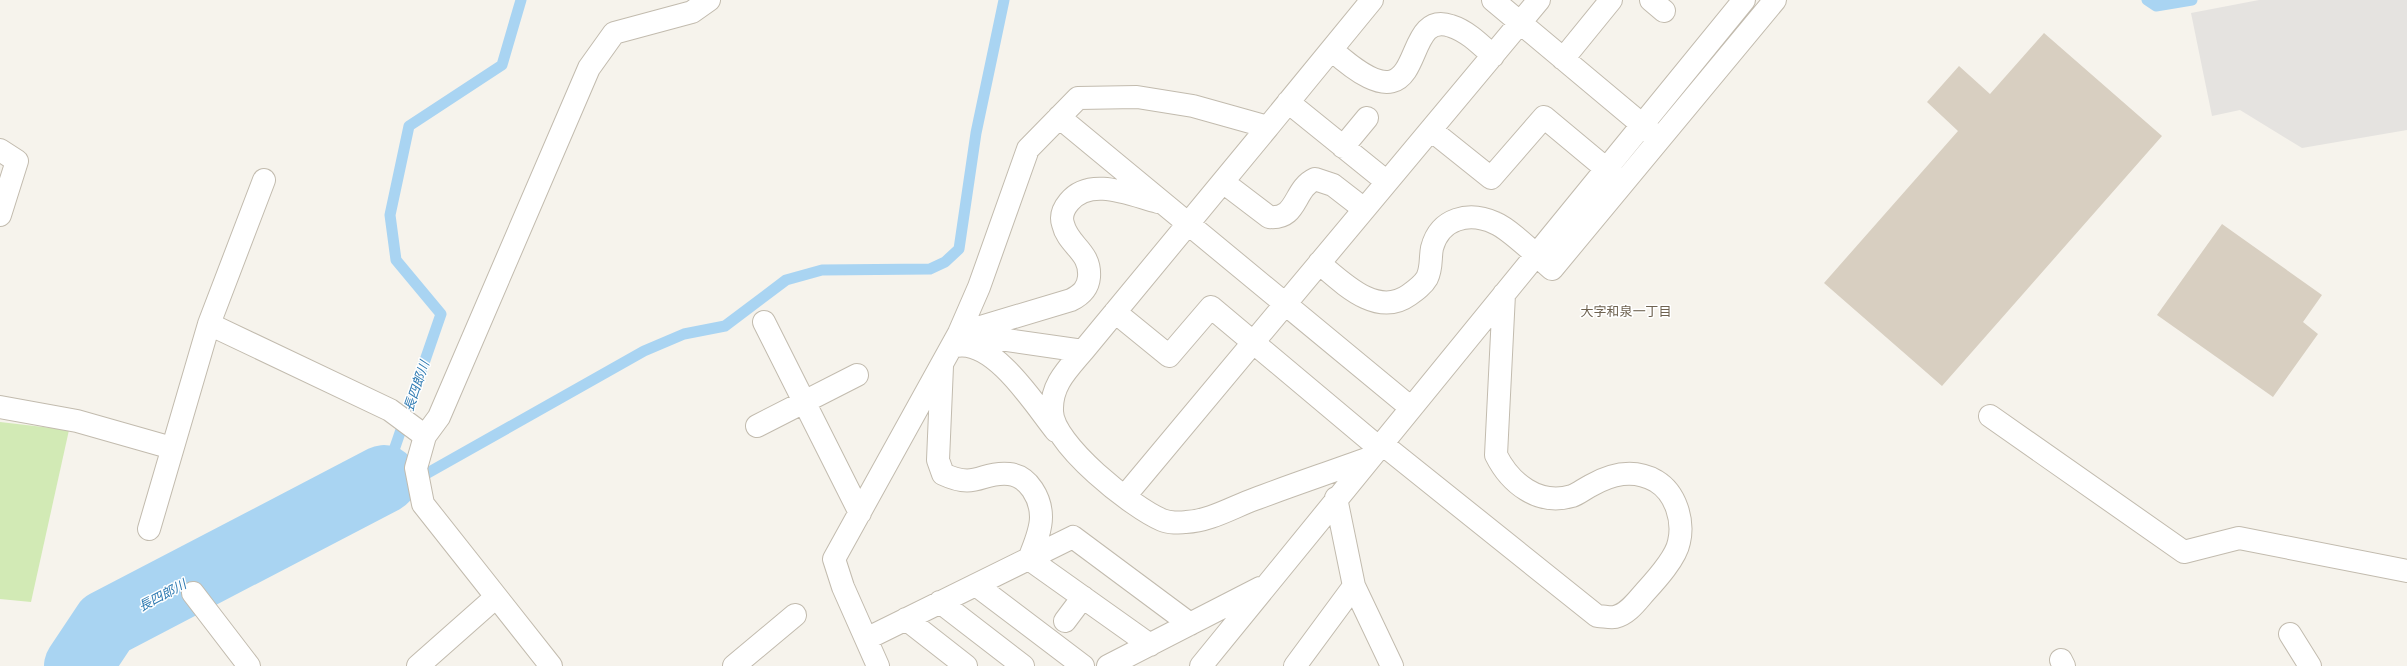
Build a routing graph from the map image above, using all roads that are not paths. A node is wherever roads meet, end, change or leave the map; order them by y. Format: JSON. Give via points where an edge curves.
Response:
{"nodes":[{"id":1,"x":709,"y":0,"type":"edge"},
{"id":2,"x":1372,"y":0,"type":"edge"},
{"id":3,"x":1493,"y":0,"type":"edge"},
{"id":4,"x":1539,"y":0,"type":"edge"},
{"id":5,"x":1611,"y":0,"type":"edge"},
{"id":6,"x":1744,"y":0,"type":"edge"},
{"id":7,"x":1770,"y":2,"type":"edge"},
{"id":8,"x":1520,"y":23,"type":"junction"},
{"id":9,"x":1332,"y":50,"type":"junction"},
{"id":10,"x":1493,"y":56,"type":"junction"},
{"id":11,"x":1563,"y":59,"type":"junction"},
{"id":12,"x":1288,"y":102,"type":"junction"},
{"id":13,"x":1059,"y":117,"type":"junction"},
{"id":14,"x":1367,"y":118,"type":"dead end"},
{"id":15,"x":1642,"y":124,"type":"junction"},
{"id":16,"x":1268,"y":127,"type":"junction"},
{"id":17,"x":1430,"y":130,"type":"junction"},
{"id":18,"x":1659,"y":140,"type":"junction"},
{"id":19,"x":1343,"y":147,"type":"junction"},
{"id":20,"x":0,"y":150,"type":"edge"},
{"id":21,"x":1606,"y":169,"type":"junction"},
{"id":22,"x":264,"y":180,"type":"dead end"},
{"id":23,"x":1223,"y":182,"type":"junction"},
{"id":24,"x":1387,"y":182,"type":"junction"},
{"id":25,"x":1624,"y":183,"type":"junction"},
{"id":26,"x":1162,"y":203,"type":"junction"},
{"id":27,"x":1364,"y":209,"type":"junction"},
{"id":28,"x":0,"y":215,"type":"edge"},
{"id":29,"x":1189,"y":225,"type":"junction"},
{"id":30,"x":1535,"y":255,"type":"junction"},
{"id":31,"x":1319,"y":263,"type":"junction"},
{"id":32,"x":1504,"y":294,"type":"junction"},
{"id":33,"x":1286,"y":303,"type":"junction"},
{"id":34,"x":1115,"y":312,"type":"junction"},
{"id":35,"x":764,"y":322,"type":"dead end"},
{"id":36,"x":209,"y":324,"type":"junction"},
{"id":37,"x":1253,"y":342,"type":"junction"},
{"id":38,"x":950,"y":347,"type":"junction"},
{"id":39,"x":1083,"y":351,"type":"junction"},
{"id":40,"x":857,"y":375,"type":"dead end"},
{"id":41,"x":805,"y":402,"type":"junction"},
{"id":42,"x":0,"y":407,"type":"edge"},
{"id":43,"x":1410,"y":407,"type":"junction"},
{"id":44,"x":1990,"y":416,"type":"dead end"},
{"id":45,"x":757,"y":426,"type":"dead end"},
{"id":46,"x":420,"y":432,"type":"junction"},
{"id":47,"x":1059,"y":435,"type":"junction"},
{"id":48,"x":172,"y":448,"type":"junction"},
{"id":49,"x":1376,"y":449,"type":"junction"},
{"id":50,"x":1125,"y":496,"type":"junction"},
{"id":51,"x":1336,"y":498,"type":"junction"},
{"id":52,"x":860,"y":513,"type":"junction"},
{"id":53,"x":149,"y":529,"type":"dead end"},
{"id":54,"x":1029,"y":559,"type":"junction"},
{"id":55,"x":2407,"y":571,"type":"edge"},
{"id":56,"x":1267,"y":584,"type":"junction"},
{"id":57,"x":976,"y":585,"type":"junction"},
{"id":58,"x":1354,"y":586,"type":"junction"},
{"id":59,"x":193,"y":593,"type":"dead end"},
{"id":60,"x":496,"y":596,"type":"junction"},
{"id":61,"x":1084,"y":597,"type":"junction"},
{"id":62,"x":940,"y":602,"type":"junction"},
{"id":63,"x":796,"y":615,"type":"dead end"},
{"id":64,"x":906,"y":619,"type":"junction"},
{"id":65,"x":1065,"y":621,"type":"dead end"},
{"id":66,"x":1190,"y":624,"type":"junction"},
{"id":67,"x":2290,"y":634,"type":"dead end"},
{"id":68,"x":866,"y":639,"type":"junction"},
{"id":69,"x":1150,"y":645,"type":"junction"},
{"id":70,"x":249,"y":666,"type":"edge"},
{"id":71,"x":418,"y":666,"type":"edge"},
{"id":72,"x":551,"y":666,"type":"edge"},
{"id":73,"x":734,"y":666,"type":"edge"},
{"id":74,"x":878,"y":666,"type":"edge"},
{"id":75,"x":966,"y":666,"type":"edge"},
{"id":76,"x":1023,"y":666,"type":"edge"},
{"id":77,"x":1083,"y":666,"type":"edge"},
{"id":78,"x":1108,"y":666,"type":"edge"},
{"id":79,"x":1201,"y":666,"type":"edge"},
{"id":80,"x":1295,"y":666,"type":"edge"},
{"id":81,"x":1392,"y":666,"type":"edge"},
{"id":82,"x":2310,"y":666,"type":"edge"}],
"edges":[{"from":1,"to":46,"type":"street","via":[[692,12],[614,33],[589,68],[438,417]]},
{"from":2,"to":9,"type":"street"},
{"from":3,"to":8,"type":"street"},
{"from":4,"to":8,"type":"street"},
{"from":5,"to":11,"type":"street"},
{"from":6,"to":15,"type":"street"},
{"from":7,"to":18,"type":"street"},
{"from":8,"to":10,"type":"street"},
{"from":8,"to":11,"type":"street"},
{"from":9,"to":10,"type":"street","via":[[1358,72],[1382,82],[1396,81],[1405,74],[1418,39],[1426,29],[1438,25],[1450,25],[1464,32]]},
{"from":9,"to":12,"type":"street"},
{"from":10,"to":17,"type":"street"},
{"from":11,"to":15,"type":"street"},
{"from":12,"to":16,"type":"street"},
{"from":12,"to":19,"type":"street"},
{"from":13,"to":16,"type":"street","via":[[1078,98],[1137,98],[1193,106]]},
{"from":13,"to":26,"type":"street"},
{"from":13,"to":38,"type":"street","via":[[1028,149],[979,286]]},
{"from":14,"to":19,"type":"street"},
{"from":15,"to":18,"type":"street"},
{"from":15,"to":21,"type":"street"},
{"from":16,"to":23,"type":"street"},
{"from":17,"to":21,"type":"street","via":[[1491,178],[1544,117]]},
{"from":17,"to":24,"type":"street"},
{"from":18,"to":25,"type":"street"},
{"from":19,"to":24,"type":"street"},
{"from":20,"to":28,"type":"street","via":[[17,161]]},
{"from":21,"to":25,"type":"street"},
{"from":21,"to":30,"type":"street"},
{"from":22,"to":36,"type":"street"},
{"from":23,"to":27,"type":"street","via":[[1269,217],[1281,216],[1287,212],[1306,183],[1315,179],[1333,185]]},
{"from":23,"to":29,"type":"street"},
{"from":24,"to":27,"type":"street"},
{"from":25,"to":30,"type":"street","via":[[1552,269]]},
{"from":26,"to":29,"type":"street"},
{"from":26,"to":38,"type":"street","via":[[1103,188],[1083,190],[1074,196],[1062,214],[1063,224],[1067,234],[1088,262],[1088,281],[1085,289],[1071,300]]},
{"from":27,"to":31,"type":"street"},
{"from":29,"to":33,"type":"street"},
{"from":29,"to":34,"type":"street"},
{"from":30,"to":31,"type":"street","via":[[1496,223],[1468,216],[1448,222],[1437,234],[1427,278],[1404,299],[1386,302],[1365,298]]},
{"from":30,"to":32,"type":"street"},
{"from":31,"to":33,"type":"street"},
{"from":32,"to":43,"type":"street"},
{"from":32,"to":49,"type":"street","via":[[1496,455],[1504,470],[1519,486],[1546,497],[1572,496],[1613,474],[1634,474],[1656,482],[1675,500],[1680,519],[1679,543],[1652,585],[1630,609],[1616,617],[1597,616]]},
{"from":33,"to":37,"type":"street"},
{"from":33,"to":43,"type":"street"},
{"from":34,"to":37,"type":"street","via":[[1169,356],[1211,307]]},
{"from":34,"to":39,"type":"street"},
{"from":35,"to":41,"type":"street"},
{"from":36,"to":46,"type":"street","via":[[390,410]]},
{"from":36,"to":48,"type":"street"},
{"from":37,"to":49,"type":"street"},
{"from":37,"to":50,"type":"street"},
{"from":38,"to":39,"type":"street"},
{"from":38,"to":47,"type":"street","via":[[965,345],[986,353],[1003,366]]},
{"from":38,"to":52,"type":"street"},
{"from":38,"to":54,"type":"street","via":[[938,460],[943,474],[959,482],[1010,474],[1027,482],[1037,498],[1041,517],[1038,535]]},
{"from":39,"to":47,"type":"street","via":[[1056,383],[1052,412]]},
{"from":40,"to":41,"type":"street"},
{"from":41,"to":45,"type":"street"},
{"from":41,"to":52,"type":"street"},
{"from":42,"to":48,"type":"street","via":[[77,421]]},
{"from":43,"to":49,"type":"street"},
{"from":44,"to":55,"type":"street","via":[[2184,552],[2239,538]]},
{"from":46,"to":60,"type":"street","via":[[416,468],[423,504]]},
{"from":47,"to":50,"type":"street","via":[[1083,461]]},
{"from":48,"to":53,"type":"street"},
{"from":49,"to":50,"type":"street","via":[[1219,514],[1188,522],[1164,521],[1138,507]]},
{"from":49,"to":51,"type":"street"},
{"from":51,"to":56,"type":"street"},
{"from":51,"to":58,"type":"street"},
{"from":52,"to":68,"type":"street","via":[[834,559],[843,587]]},
{"from":54,"to":57,"type":"street"},
{"from":54,"to":61,"type":"street"},
{"from":54,"to":66,"type":"street","via":[[1073,537]]},
{"from":56,"to":66,"type":"street"},
{"from":56,"to":79,"type":"street"},
{"from":57,"to":62,"type":"street"},
{"from":57,"to":77,"type":"street"},
{"from":58,"to":80,"type":"street"},
{"from":58,"to":81,"type":"street"},
{"from":59,"to":70,"type":"street"},
{"from":60,"to":71,"type":"street"},
{"from":60,"to":72,"type":"street"},
{"from":61,"to":65,"type":"street"},
{"from":61,"to":69,"type":"street"},
{"from":62,"to":64,"type":"street"},
{"from":62,"to":76,"type":"street"},
{"from":63,"to":73,"type":"street"},
{"from":64,"to":68,"type":"street"},
{"from":64,"to":75,"type":"street"},
{"from":66,"to":69,"type":"street"},
{"from":67,"to":82,"type":"street"},
{"from":68,"to":74,"type":"street"},
{"from":69,"to":78,"type":"street"}]}
